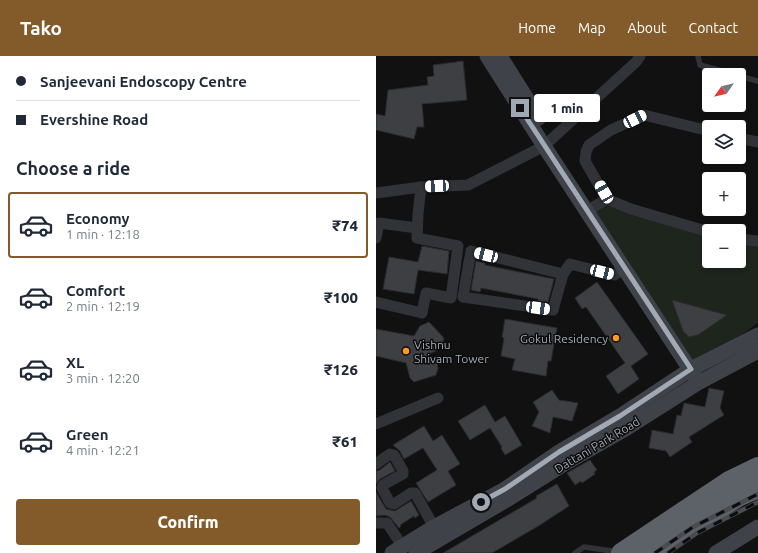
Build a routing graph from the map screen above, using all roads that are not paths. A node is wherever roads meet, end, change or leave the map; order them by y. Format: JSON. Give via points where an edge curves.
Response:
{"nodes":[{"id":1,"x":487,"y":56,"type":"edge"},
{"id":2,"x":500,"y":56,"type":"edge"},
{"id":3,"x":640,"y":56,"type":"edge"},
{"id":4,"x":698,"y":56,"type":"edge"},
{"id":5,"x":711,"y":68,"type":"edge"},
{"id":6,"x":746,"y":77,"type":"edge"},
{"id":7,"x":758,"y":81,"type":"edge"},
{"id":8,"x":702,"y":129,"type":"edge"},
{"id":9,"x":746,"y":139,"type":"edge"},
{"id":10,"x":758,"y":142,"type":"edge"},
{"id":11,"x":548,"y":143,"type":"junction"},
{"id":12,"x":421,"y":187,"type":"junction"},
{"id":13,"x":376,"y":193,"type":"edge"},
{"id":14,"x":597,"y":205,"type":"junction"},
{"id":15,"x":417,"y":228,"type":"junction"},
{"id":16,"x":702,"y":230,"type":"edge"},
{"id":17,"x":376,"y":238,"type":"edge"},
{"id":18,"x":746,"y":240,"type":"edge"},
{"id":19,"x":758,"y":241,"type":"edge"},
{"id":20,"x":625,"y":268,"type":"junction"},
{"id":21,"x":563,"y":274,"type":"junction"},
{"id":22,"x":376,"y":302,"type":"edge"},
{"id":23,"x":758,"y":335,"type":"edge"},
{"id":24,"x":758,"y":351,"type":"edge"},
{"id":25,"x":695,"y":367,"type":"junction"},
{"id":26,"x":702,"y":381,"type":"junction"},
{"id":27,"x":438,"y":398,"type":"dead end"},
{"id":28,"x":624,"y":422,"type":"junction"},
{"id":29,"x":376,"y":424,"type":"edge"},
{"id":30,"x":376,"y":464,"type":"edge"},
{"id":31,"x":758,"y":467,"type":"edge"},
{"id":32,"x":758,"y":488,"type":"edge"},
{"id":33,"x":508,"y":493,"type":"junction"},
{"id":34,"x":376,"y":523,"type":"edge"},
{"id":35,"x":758,"y":527,"type":"edge"},
{"id":36,"x":434,"y":528,"type":"junction"},
{"id":37,"x":412,"y":549,"type":"edge"},
{"id":38,"x":575,"y":553,"type":"edge"},
{"id":39,"x":621,"y":553,"type":"edge"},
{"id":40,"x":649,"y":553,"type":"edge"},
{"id":41,"x":716,"y":553,"type":"edge"}],
"edges":[{"from":1,"to":11,"type":"street"},
{"from":2,"to":11,"type":"street"},
{"from":3,"to":11,"type":"street"},
{"from":4,"to":5,"type":"lane","via":[[700,65]]},
{"from":6,"to":7,"type":"lane"},
{"from":8,"to":14,"type":"street","via":[[644,115],[611,130],[589,145],[585,161]]},
{"from":9,"to":10,"type":"street"},
{"from":11,"to":12,"type":"street","via":[[468,185]]},
{"from":11,"to":14,"type":"street"},
{"from":12,"to":13,"type":"street"},
{"from":12,"to":15,"type":"street"},
{"from":14,"to":16,"type":"street","via":[[631,209]]},
{"from":14,"to":20,"type":"street"},
{"from":14,"to":25,"type":"street"},
{"from":15,"to":17,"type":"street","via":[[379,224]]},
{"from":15,"to":22,"type":"street","via":[[417,238],[458,246],[451,298],[426,292],[422,313]]},
{"from":18,"to":19,"type":"street"},
{"from":20,"to":21,"type":"street","via":[[614,276],[570,264]]},
{"from":20,"to":25,"type":"street"},
{"from":21,"to":21,"type":"street","via":[[553,310],[463,297],[471,251]]},
{"from":23,"to":25,"type":"street","name":"Dattani Park Road"},
{"from":24,"to":26,"type":"street","name":"Dattani Park Road"},
{"from":25,"to":26,"type":"street"},
{"from":25,"to":28,"type":"street","name":"Dattani Park Road"},
{"from":26,"to":28,"type":"street","name":"Dattani Park Road"},
{"from":27,"to":29,"type":"street"},
{"from":28,"to":33,"type":"street","name":"Dattani Park Road"},
{"from":30,"to":36,"type":"street","via":[[390,454],[394,455],[403,474],[383,485],[382,488],[390,503],[394,504],[415,493]]},
{"from":31,"to":39,"type":"highway","via":[[729,481]]},
{"from":32,"to":40,"type":"highway","via":[[738,497]]},
{"from":33,"to":36,"type":"street","name":"Dattani Park Road"},
{"from":33,"to":37,"type":"street","name":"Dattani Park Road"},
{"from":34,"to":37,"type":"street","via":[[387,523]]},
{"from":35,"to":41,"type":"street"},
{"from":36,"to":37,"type":"street","name":"Dattani Park Road"},
{"from":38,"to":39,"type":"lane","via":[[584,547]]}]}
